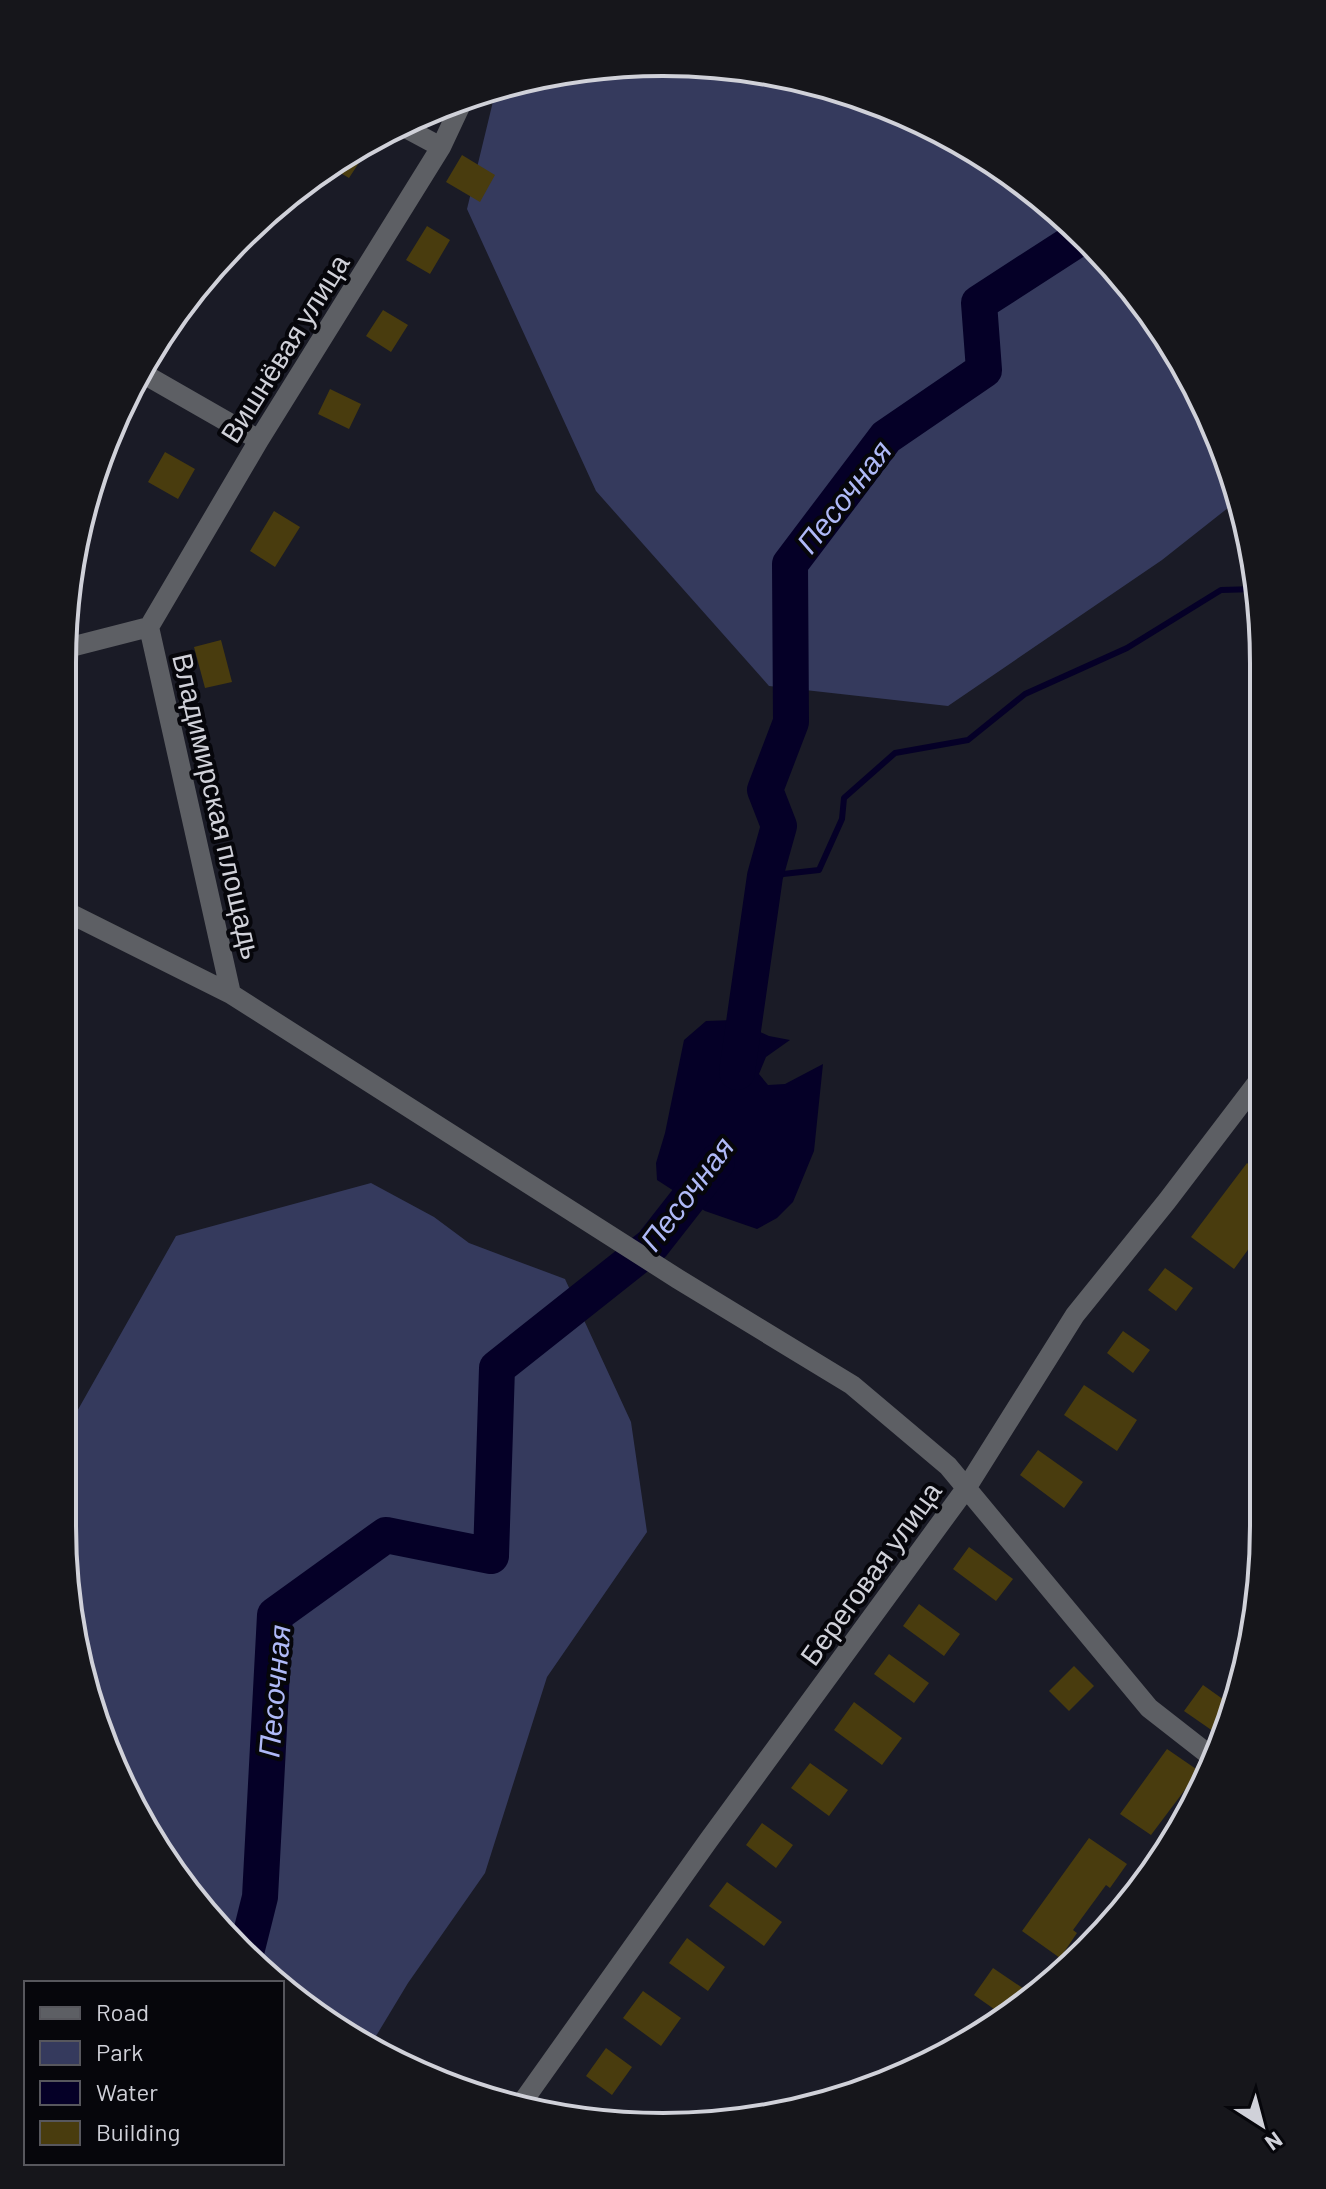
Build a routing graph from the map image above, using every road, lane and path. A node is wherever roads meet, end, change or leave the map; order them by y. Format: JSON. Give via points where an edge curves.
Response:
{"nodes":[{"id":1,"x":457,"y":114,"type":"edge"},
{"id":2,"x":413,"y":132,"type":"edge"},
{"id":3,"x":441,"y":147,"type":"junction"},
{"id":4,"x":150,"y":378,"type":"edge"},
{"id":5,"x":259,"y":440,"type":"junction"},
{"id":6,"x":149,"y":627,"type":"junction"},
{"id":7,"x":76,"y":646,"type":"edge"},
{"id":8,"x":76,"y":916,"type":"edge"},
{"id":9,"x":231,"y":994,"type":"junction"},
{"id":10,"x":1250,"y":1092,"type":"edge"},
{"id":11,"x":967,"y":1487,"type":"junction"},
{"id":12,"x":1205,"y":1752,"type":"edge"},
{"id":13,"x":526,"y":2097,"type":"edge"}],
"edges":[{"from":1,"to":3,"type":"street","name":"Вишнёвая улица"},
{"from":2,"to":3,"type":"street"},
{"from":3,"to":5,"type":"street","name":"Вишнёвая улица"},
{"from":4,"to":5,"type":"street"},
{"from":5,"to":6,"type":"street","name":"Вишнёвая улица"},
{"from":6,"to":7,"type":"street","name":"Владимирская площадь"},
{"from":6,"to":9,"type":"street","name":"Владимирская площадь"},
{"from":8,"to":9,"type":"street","name":"Владимирская площадь"},
{"from":9,"to":11,"type":"street","via":[[852,1385]]},
{"from":10,"to":11,"type":"street","name":"Береговая улица","via":[[1075,1315]]},
{"from":11,"to":12,"type":"street","via":[[1149,1708]]},
{"from":11,"to":13,"type":"street","name":"Береговая улица"}]}
